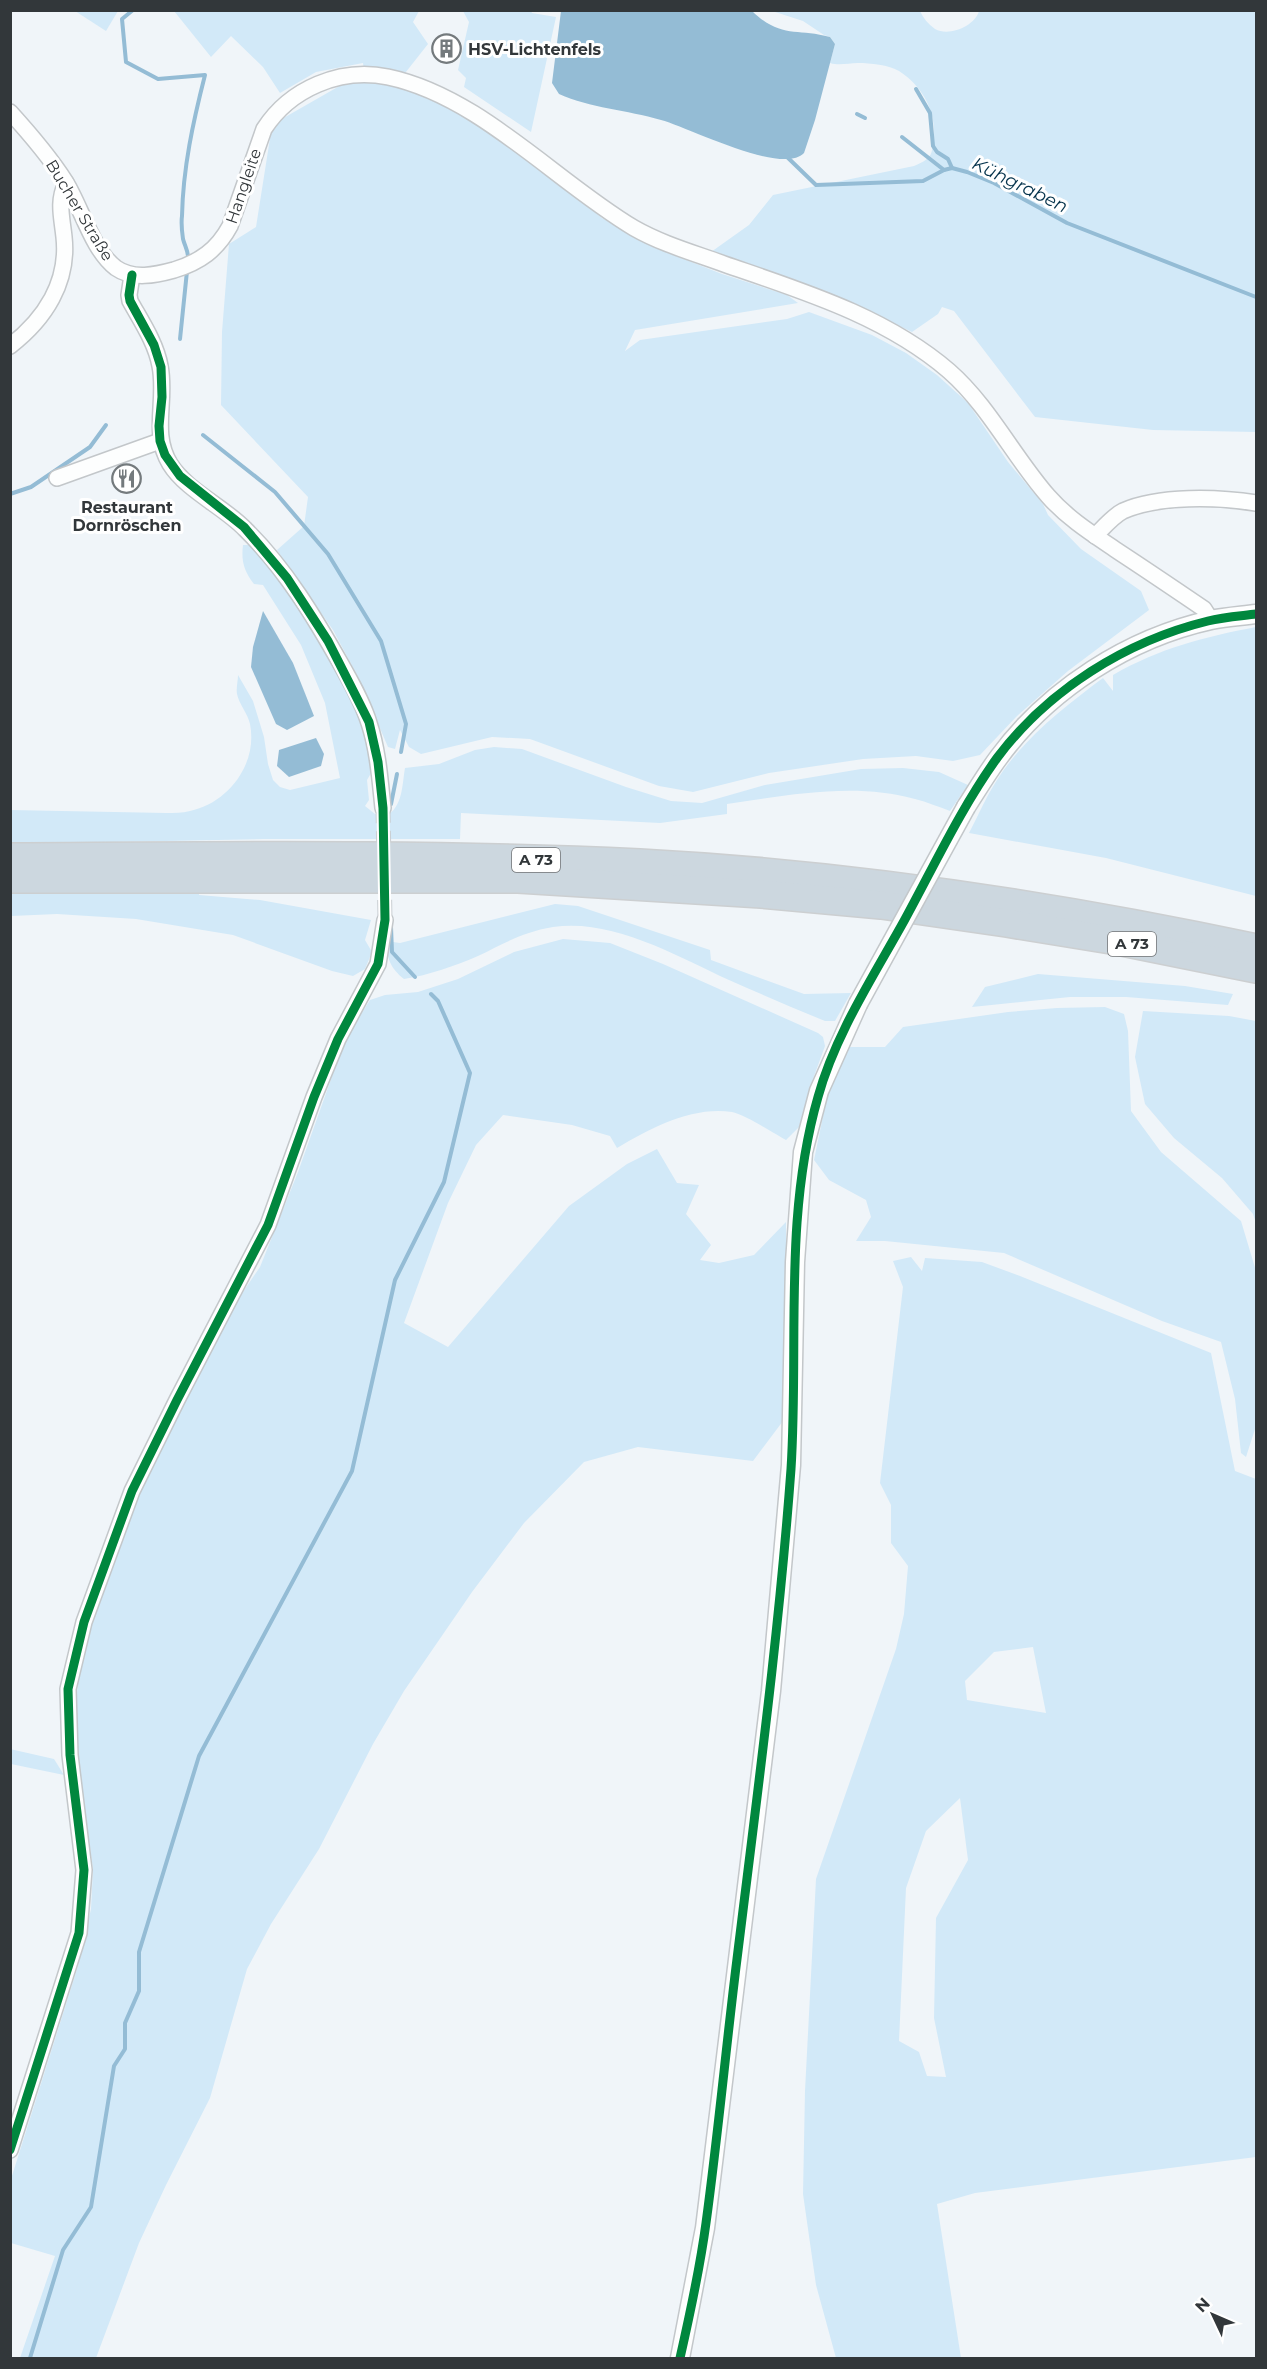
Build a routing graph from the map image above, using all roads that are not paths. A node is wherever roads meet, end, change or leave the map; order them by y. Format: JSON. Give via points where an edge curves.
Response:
{"nodes":[{"id":1,"x":10,"y":112,"type":"edge"},
{"id":2,"x":66,"y":183,"type":"junction"},
{"id":3,"x":132,"y":274,"type":"junction"},
{"id":4,"x":10,"y":345,"type":"edge"},
{"id":5,"x":160,"y":441,"type":"junction"},
{"id":6,"x":57,"y":478,"type":"dead end"},
{"id":7,"x":1257,"y":503,"type":"edge"},
{"id":8,"x":1095,"y":536,"type":"junction"},
{"id":9,"x":1257,"y":614,"type":"edge"},
{"id":10,"x":1211,"y":620,"type":"junction"},
{"id":11,"x":383,"y":808,"type":"tunnel mouth"},
{"id":12,"x":10,"y":857,"type":"edge"},
{"id":13,"x":10,"y":879,"type":"edge"},
{"id":14,"x":385,"y":920,"type":"tunnel mouth"},
{"id":15,"x":1257,"y":948,"type":"edge"},
{"id":16,"x":1257,"y":969,"type":"edge"},
{"id":17,"x":10,"y":2150,"type":"edge"},
{"id":18,"x":681,"y":2358,"type":"edge"}],
"edges":[{"from":1,"to":2,"type":"street","name":"Bucher Straße"},
{"from":2,"to":3,"type":"street","name":"Bucher Straße","via":[[103,252],[115,266]]},
{"from":2,"to":4,"type":"street","via":[[60,200],[64,240],[61,278],[49,306]]},
{"from":3,"to":5,"type":"street","via":[[130,300],[161,367]]},
{"from":3,"to":8,"type":"street","name":"Hangleite","via":[[150,275],[188,265],[222,240],[272,116],[310,87],[339,77],[369,74],[410,83],[475,116],[637,229],[829,300],[915,346],[949,371],[980,403],[1048,497]]},
{"from":5,"to":6,"type":"street"},
{"from":5,"to":11,"type":"street","via":[[180,476],[259,543],[328,641],[360,701],[374,741]]},
{"from":7,"to":8,"type":"street","via":[[1200,498],[1146,504],[1121,512]]},
{"from":8,"to":10,"type":"street","name":"Hangleite","via":[[1204,609]]},
{"from":9,"to":10,"type":"street"},
{"from":10,"to":18,"type":"street","bridge":true,"via":[[1133,647],[1063,692],[999,756],[966,807],[858,1004],[819,1091],[803,1152],[795,1262],[791,1465],[771,1691],[705,2228]]},
{"from":12,"to":15,"type":"highway","number":"A 73","via":[[437,858],[642,863],[919,890],[1070,912]]},
{"from":13,"to":16,"type":"highway","number":"A 73","via":[[518,879],[714,890],[881,905],[1006,923]]},
{"from":14,"to":17,"type":"street","via":[[378,964],[338,1039],[268,1225],[132,1491],[84,1622],[68,1689],[70,1755],[84,1870],[79,1933]]}]}
